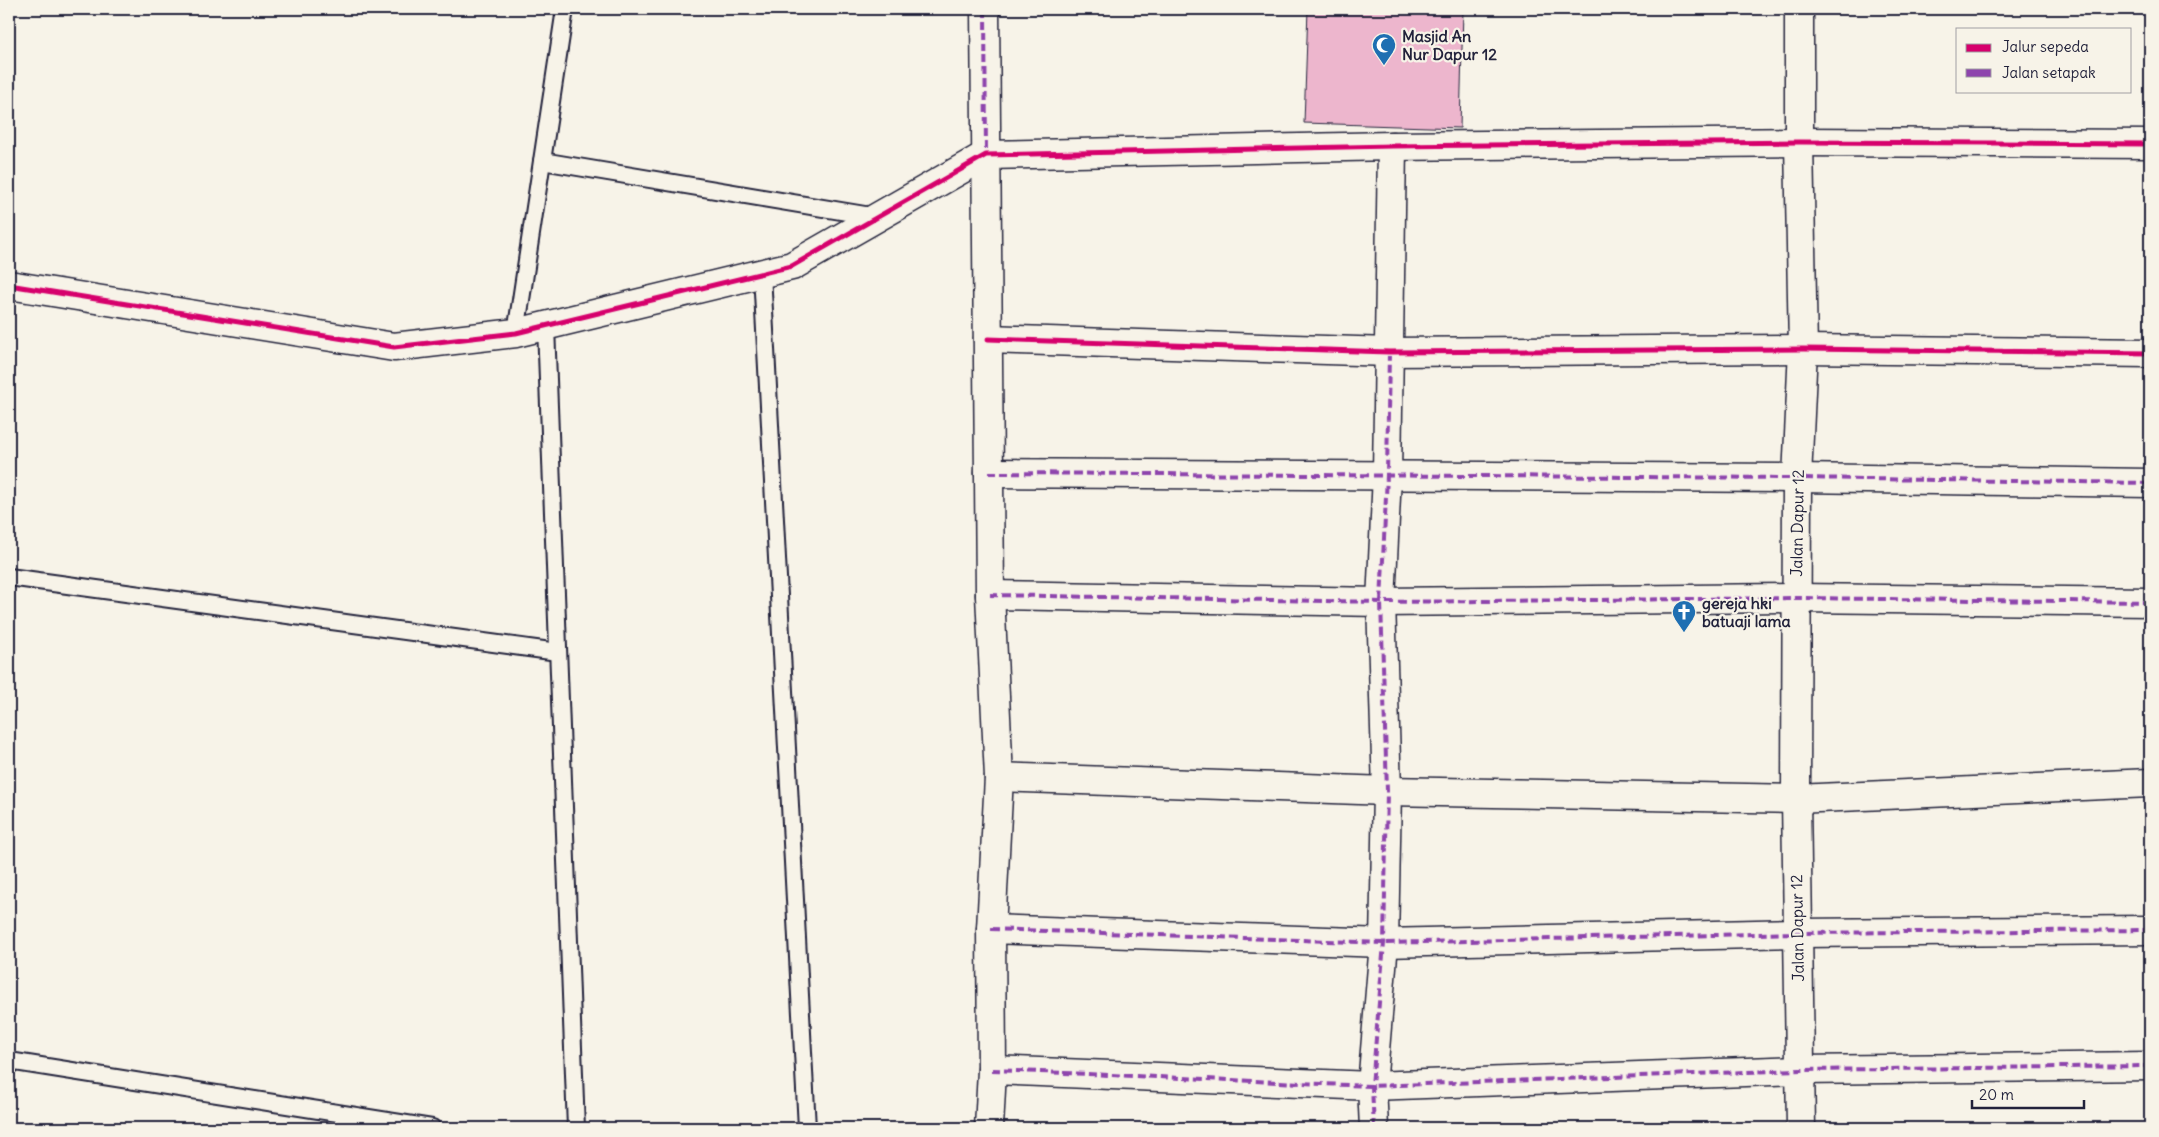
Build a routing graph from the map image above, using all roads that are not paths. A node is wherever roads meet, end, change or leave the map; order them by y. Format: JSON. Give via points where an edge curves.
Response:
{"nodes":[{"id":1,"x":565,"y":9,"type":"edge"},
{"id":2,"x":985,"y":9,"type":"edge"},
{"id":3,"x":1800,"y":9,"type":"edge"},
{"id":4,"x":1799,"y":142,"type":"junction"},
{"id":5,"x":2150,"y":144,"type":"edge"},
{"id":6,"x":1392,"y":146,"type":"junction"},
{"id":7,"x":986,"y":155,"type":"junction"},
{"id":8,"x":542,"y":161,"type":"junction"},
{"id":9,"x":877,"y":217,"type":"junction"},
{"id":10,"x":762,"y":273,"type":"junction"},
{"id":11,"x":9,"y":285,"type":"edge"},
{"id":12,"x":546,"y":326,"type":"junction"},
{"id":13,"x":516,"y":333,"type":"junction"},
{"id":14,"x":988,"y":339,"type":"junction"},
{"id":15,"x":1803,"y":349,"type":"junction"},
{"id":16,"x":1389,"y":352,"type":"junction"},
{"id":17,"x":2150,"y":353,"type":"edge"},
{"id":18,"x":989,"y":473,"type":"junction"},
{"id":19,"x":1386,"y":474,"type":"junction"},
{"id":20,"x":1798,"y":478,"type":"junction"},
{"id":21,"x":2150,"y":483,"type":"edge"},
{"id":22,"x":9,"y":577,"type":"edge"},
{"id":23,"x":990,"y":595,"type":"junction"},
{"id":24,"x":1797,"y":598,"type":"junction"},
{"id":25,"x":1381,"y":602,"type":"junction"},
{"id":26,"x":2150,"y":602,"type":"edge"},
{"id":27,"x":558,"y":652,"type":"junction"},
{"id":28,"x":998,"y":777,"type":"junction"},
{"id":29,"x":2150,"y":783,"type":"edge"},
{"id":30,"x":1387,"y":791,"type":"junction"},
{"id":31,"x":1796,"y":799,"type":"junction"},
{"id":32,"x":992,"y":929,"type":"junction"},
{"id":33,"x":2150,"y":930,"type":"edge"},
{"id":34,"x":1797,"y":933,"type":"junction"},
{"id":35,"x":1384,"y":943,"type":"junction"},
{"id":36,"x":9,"y":1061,"type":"edge"},
{"id":37,"x":2150,"y":1066,"type":"edge"},
{"id":38,"x":992,"y":1070,"type":"junction"},
{"id":39,"x":1800,"y":1070,"type":"junction"},
{"id":40,"x":1372,"y":1086,"type":"junction"},
{"id":41,"x":432,"y":1128,"type":"edge"},
{"id":42,"x":576,"y":1128,"type":"edge"},
{"id":43,"x":807,"y":1128,"type":"edge"},
{"id":44,"x":989,"y":1128,"type":"edge"},
{"id":45,"x":1374,"y":1128,"type":"edge"},
{"id":46,"x":1801,"y":1128,"type":"edge"}],
"edges":[{"from":1,"to":8,"type":"lane"},
{"from":2,"to":7,"type":"street"},
{"from":3,"to":4,"type":"street","name":"Jalan Dapur 12"},
{"from":4,"to":5,"type":"street"},
{"from":4,"to":6,"type":"street"},
{"from":4,"to":15,"type":"street","name":"Jalan Dapur 12"},
{"from":6,"to":7,"type":"street"},
{"from":6,"to":16,"type":"street"},
{"from":7,"to":9,"type":"street"},
{"from":7,"to":14,"type":"street"},
{"from":8,"to":9,"type":"lane"},
{"from":8,"to":13,"type":"lane"},
{"from":9,"to":10,"type":"street","via":[[792,266]]},
{"from":10,"to":12,"type":"street"},
{"from":10,"to":43,"type":"lane"},
{"from":11,"to":13,"type":"street","via":[[394,347]]},
{"from":12,"to":13,"type":"street"},
{"from":12,"to":27,"type":"lane"},
{"from":14,"to":16,"type":"street"},
{"from":14,"to":18,"type":"street"},
{"from":15,"to":16,"type":"street"},
{"from":15,"to":17,"type":"street"},
{"from":15,"to":20,"type":"street","name":"Jalan Dapur 12"},
{"from":16,"to":19,"type":"street"},
{"from":18,"to":19,"type":"street"},
{"from":18,"to":23,"type":"street"},
{"from":19,"to":20,"type":"street"},
{"from":19,"to":25,"type":"street"},
{"from":20,"to":21,"type":"street"},
{"from":20,"to":24,"type":"street","name":"Jalan Dapur 12"},
{"from":22,"to":27,"type":"lane"},
{"from":23,"to":25,"type":"street"},
{"from":23,"to":28,"type":"street"},
{"from":24,"to":25,"type":"street"},
{"from":24,"to":26,"type":"street"},
{"from":24,"to":31,"type":"street","name":"Jalan Dapur 12"},
{"from":25,"to":30,"type":"street"},
{"from":27,"to":42,"type":"lane"},
{"from":28,"to":30,"type":"street"},
{"from":28,"to":32,"type":"street"},
{"from":29,"to":31,"type":"street"},
{"from":30,"to":31,"type":"street"},
{"from":30,"to":35,"type":"street"},
{"from":31,"to":34,"type":"street","name":"Jalan Dapur 12"},
{"from":32,"to":35,"type":"street"},
{"from":32,"to":38,"type":"street"},
{"from":33,"to":34,"type":"street"},
{"from":34,"to":35,"type":"street"},
{"from":34,"to":39,"type":"street","name":"Jalan Dapur 12"},
{"from":35,"to":40,"type":"street"},
{"from":36,"to":41,"type":"lane"},
{"from":37,"to":39,"type":"street"},
{"from":38,"to":40,"type":"street"},
{"from":38,"to":44,"type":"street"},
{"from":39,"to":40,"type":"street"},
{"from":39,"to":46,"type":"street","name":"Jalan Dapur 12"},
{"from":40,"to":45,"type":"street"}]}
